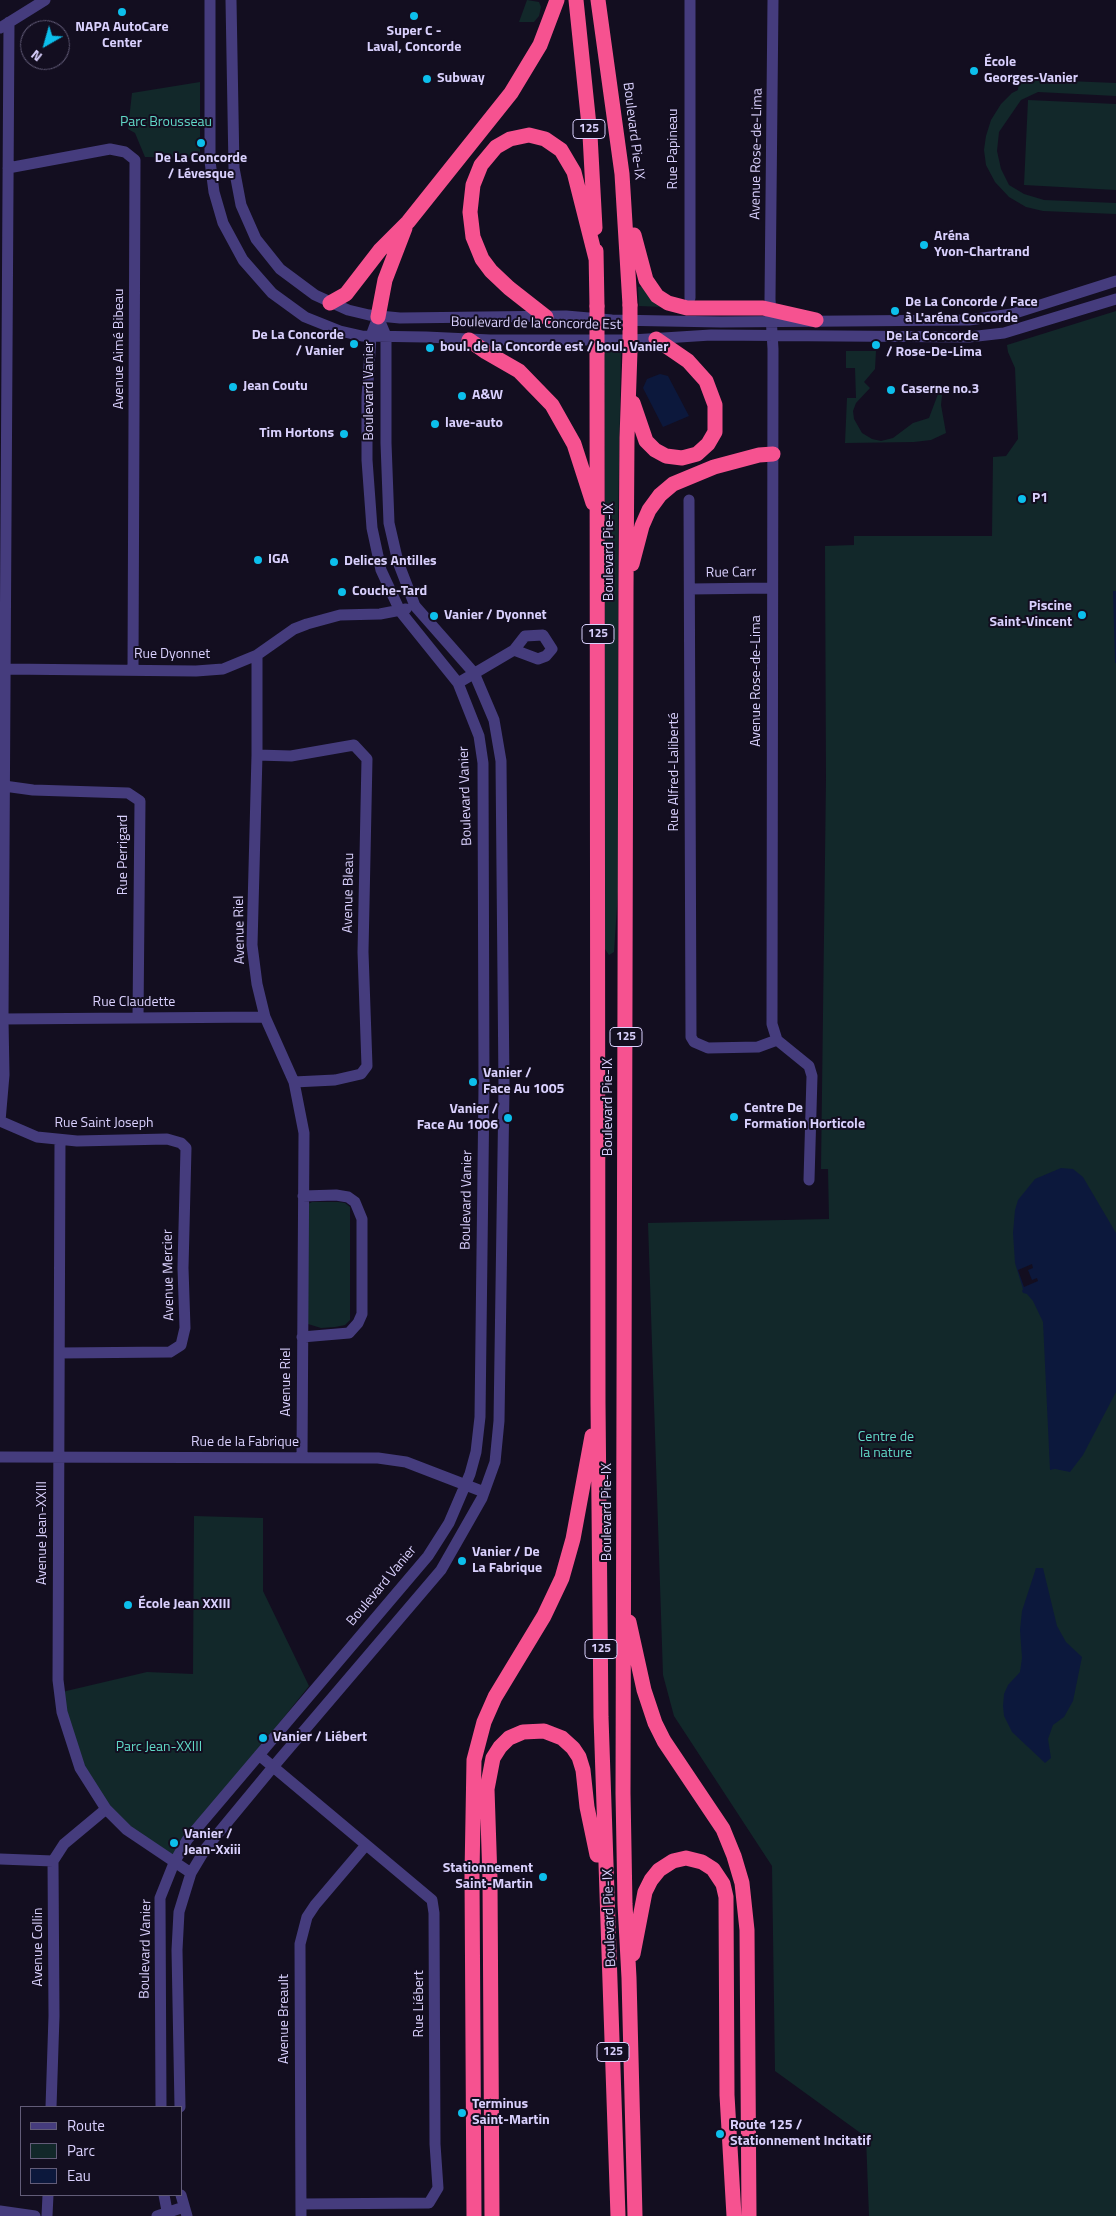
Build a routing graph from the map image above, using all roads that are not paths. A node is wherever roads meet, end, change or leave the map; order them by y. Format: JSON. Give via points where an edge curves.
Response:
{"nodes":[{"id":1,"x":45,"y":0,"type":"edge"},
{"id":2,"x":210,"y":0,"type":"edge"},
{"id":3,"x":231,"y":0,"type":"edge"},
{"id":4,"x":236,"y":0,"type":"edge"},
{"id":5,"x":557,"y":0,"type":"edge"},
{"id":6,"x":576,"y":0,"type":"edge"},
{"id":7,"x":598,"y":0,"type":"edge"},
{"id":8,"x":690,"y":0,"type":"edge"},
{"id":9,"x":773,"y":0,"type":"edge"},
{"id":10,"x":233,"y":23,"type":"junction"},
{"id":11,"x":4,"y":25,"type":"edge"},
{"id":12,"x":8,"y":168,"type":"junction"},
{"id":13,"x":624,"y":192,"type":"junction"},
{"id":14,"x":408,"y":222,"type":"junction"},
{"id":15,"x":596,"y":259,"type":"junction"},
{"id":16,"x":1116,"y":281,"type":"edge"},
{"id":17,"x":690,"y":298,"type":"dead end"},
{"id":18,"x":1116,"y":299,"type":"edge"},
{"id":19,"x":330,"y":303,"type":"junction"},
{"id":20,"x":770,"y":315,"type":"junction"},
{"id":21,"x":378,"y":317,"type":"junction"},
{"id":22,"x":546,"y":317,"type":"junction"},
{"id":23,"x":816,"y":320,"type":"joint"},
{"id":24,"x":4,"y":326,"type":"edge"},
{"id":25,"x":371,"y":336,"type":"junction"},
{"id":26,"x":386,"y":336,"type":"junction"},
{"id":27,"x":772,"y":336,"type":"junction"},
{"id":28,"x":656,"y":339,"type":"junction"},
{"id":29,"x":469,"y":340,"type":"junction"},
{"id":30,"x":630,"y":393,"type":"junction"},
{"id":31,"x":773,"y":454,"type":"junction"},
{"id":32,"x":690,"y":500,"type":"dead end"},
{"id":33,"x":598,"y":520,"type":"junction"},
{"id":34,"x":690,"y":588,"type":"junction"},
{"id":35,"x":772,"y":588,"type":"junction"},
{"id":36,"x":626,"y":590,"type":"junction"},
{"id":37,"x":414,"y":606,"type":"junction"},
{"id":38,"x":400,"y":611,"type":"junction"},
{"id":39,"x":2,"y":626,"type":"edge"},
{"id":40,"x":514,"y":650,"type":"dead end"},
{"id":41,"x":257,"y":655,"type":"junction"},
{"id":42,"x":5,"y":669,"type":"junction"},
{"id":43,"x":133,"y":670,"type":"junction"},
{"id":44,"x":474,"y":673,"type":"junction"},
{"id":45,"x":458,"y":684,"type":"junction"},
{"id":46,"x":257,"y":755,"type":"junction"},
{"id":47,"x":4,"y":786,"type":"junction"},
{"id":48,"x":2,"y":922,"type":"edge"},
{"id":49,"x":265,"y":1017,"type":"junction"},
{"id":50,"x":138,"y":1018,"type":"junction"},
{"id":51,"x":3,"y":1019,"type":"junction"},
{"id":52,"x":777,"y":1040,"type":"junction"},
{"id":53,"x":294,"y":1082,"type":"junction"},
{"id":54,"x":0,"y":1121,"type":"edge"},
{"id":55,"x":60,"y":1140,"type":"junction"},
{"id":56,"x":181,"y":1143,"type":"joint"},
{"id":57,"x":809,"y":1180,"type":"dead end"},
{"id":58,"x":303,"y":1196,"type":"junction"},
{"id":59,"x":302,"y":1336,"type":"junction"},
{"id":60,"x":60,"y":1353,"type":"junction"},
{"id":61,"x":598,"y":1403,"type":"junction"},
{"id":62,"x":0,"y":1457,"type":"edge"},
{"id":63,"x":58,"y":1457,"type":"junction"},
{"id":64,"x":302,"y":1458,"type":"junction"},
{"id":65,"x":466,"y":1486,"type":"junction"},
{"id":66,"x":484,"y":1492,"type":"junction"},
{"id":67,"x":623,"y":1593,"type":"junction"},
{"id":68,"x":259,"y":1755,"type":"junction"},
{"id":69,"x":273,"y":1767,"type":"junction"},
{"id":70,"x":106,"y":1810,"type":"junction"},
{"id":71,"x":366,"y":1845,"type":"junction"},
{"id":72,"x":0,"y":1859,"type":"edge"},
{"id":73,"x":53,"y":1861,"type":"junction"},
{"id":74,"x":174,"y":1862,"type":"junction"},
{"id":75,"x":191,"y":1873,"type":"junction"},
{"id":76,"x":606,"y":1896,"type":"junction"},
{"id":77,"x":629,"y":1978,"type":"junction"},
{"id":78,"x":51,"y":2106,"type":"edge"},
{"id":79,"x":161,"y":2106,"type":"edge"},
{"id":80,"x":180,"y":2106,"type":"edge"},
{"id":81,"x":48,"y":2196,"type":"edge"},
{"id":82,"x":164,"y":2196,"type":"edge"},
{"id":83,"x":181,"y":2196,"type":"edge"},
{"id":84,"x":302,"y":2210,"type":"edge"},
{"id":85,"x":0,"y":2211,"type":"edge"},
{"id":86,"x":186,"y":2212,"type":"edge"},
{"id":87,"x":164,"y":2215,"type":"edge"},
{"id":88,"x":35,"y":2216,"type":"edge"},
{"id":89,"x":47,"y":2216,"type":"edge"},
{"id":90,"x":474,"y":2216,"type":"edge"},
{"id":91,"x":492,"y":2216,"type":"edge"},
{"id":92,"x":618,"y":2216,"type":"edge"},
{"id":93,"x":635,"y":2216,"type":"edge"},
{"id":94,"x":734,"y":2216,"type":"edge"},
{"id":95,"x":749,"y":2216,"type":"edge"}],
"edges":[{"from":1,"to":11,"type":"street"},
{"from":2,"to":25,"type":"street","name":"Boulevard de la Concorde Est","via":[[211,167],[216,203],[227,233],[250,269],[288,306],[333,329]]},
{"from":3,"to":10,"type":"street","name":"Boulevard de la Concorde Est"},
{"from":4,"to":10,"type":"street"},
{"from":5,"to":14,"type":"highway","via":[[540,45],[520,81]]},
{"from":6,"to":15,"type":"highway","name":"Boulevard Pie-IX","number":"125","via":[[590,135]]},
{"from":7,"to":13,"type":"highway","name":"Boulevard Pie-IX","number":"125"},
{"from":8,"to":17,"type":"street","name":"Rue Papineau"},
{"from":9,"to":20,"type":"street","name":"Avenue Rose-de-Lima"},
{"from":10,"to":19,"type":"street","name":"Boulevard de la Concorde Est","via":[[234,168],[241,205],[256,239],[274,262],[301,286]]},
{"from":11,"to":12,"type":"street"},
{"from":12,"to":24,"type":"street"},
{"from":12,"to":43,"type":"street","name":"Avenue Aimé Bibeau","via":[[110,149],[125,152],[136,160]]},
{"from":13,"to":20,"type":"highway","via":[[644,275],[660,299],[683,308]]},
{"from":13,"to":30,"type":"highway","name":"Boulevard Pie-IX","number":"125","bridge":true,"via":[[630,305]]},
{"from":14,"to":19,"type":"highway","via":[[380,250],[346,294]]},
{"from":14,"to":21,"type":"highway","via":[[385,280]]},
{"from":15,"to":22,"type":"highway","via":[[574,172],[564,154],[549,141],[529,135],[510,139],[496,148],[481,165],[473,185],[470,212],[473,237],[491,271]]},
{"from":15,"to":33,"type":"highway","name":"Boulevard Pie-IX","number":"125","bridge":true},
{"from":16,"to":23,"type":"street","via":[[1022,311],[979,320]]},
{"from":18,"to":27,"type":"street","name":"Boulevard de la Concorde Est","via":[[1013,330],[980,336]]},
{"from":19,"to":21,"type":"street","name":"Boulevard de la Concorde Est"},
{"from":20,"to":22,"type":"street","name":"Boulevard de la Concorde Est","via":[[662,322]]},
{"from":20,"to":23,"type":"highway"},
{"from":20,"to":27,"type":"street","name":"Avenue Rose-de-Lima"},
{"from":21,"to":22,"type":"street","name":"Boulevard de la Concorde Est"},
{"from":21,"to":25,"type":"street","name":"Boulevard Vanier"},
{"from":21,"to":26,"type":"street","name":"Boulevard Vanier"},
{"from":24,"to":39,"type":"street"},
{"from":25,"to":26,"type":"street","name":"Boulevard de la Concorde Est"},
{"from":25,"to":38,"type":"street","name":"Boulevard Vanier","via":[[367,460],[372,528],[382,570]]},
{"from":26,"to":29,"type":"street","name":"Boulevard de la Concorde Est"},
{"from":26,"to":37,"type":"street","name":"Boulevard Vanier","via":[[390,527],[398,562]]},
{"from":27,"to":28,"type":"street","name":"Boulevard de la Concorde Est","via":[[712,335]]},
{"from":27,"to":31,"type":"street","name":"Avenue Rose-de-Lima"},
{"from":28,"to":29,"type":"street","name":"Boulevard de la Concorde Est"},
{"from":28,"to":30,"type":"highway","via":[[690,363],[706,381],[716,410],[712,438],[700,452],[686,458],[670,458],[658,453],[643,436]]},
{"from":29,"to":33,"type":"highway","via":[[523,374],[557,412],[578,452]]},
{"from":30,"to":36,"type":"highway","name":"Boulevard Pie-IX","number":"125"},
{"from":31,"to":35,"type":"street","name":"Avenue Rose-de-Lima"},
{"from":31,"to":36,"type":"highway","via":[[702,471],[665,490],[642,526]]},
{"from":32,"to":34,"type":"street","name":"Rue Alfred-Laliberté"},
{"from":33,"to":61,"type":"highway","name":"Boulevard Pie-IX","number":"125"},
{"from":34,"to":35,"type":"street","name":"Rue Carr"},
{"from":34,"to":52,"type":"street","name":"Rue Alfred-Laliberté","via":[[690,1031],[694,1042],[708,1048],[758,1047]]},
{"from":35,"to":52,"type":"street","name":"Avenue Rose-de-Lima","via":[[772,1024]]},
{"from":36,"to":67,"type":"highway","name":"Boulevard Pie-IX","number":"125"},
{"from":37,"to":38,"type":"street","name":"Rue Dyonnet"},
{"from":37,"to":44,"type":"street","name":"Boulevard Vanier"},
{"from":38,"to":41,"type":"street","name":"Rue Dyonnet","via":[[340,615],[307,624],[294,629]]},
{"from":38,"to":45,"type":"street","name":"Boulevard Vanier"},
{"from":39,"to":42,"type":"street"},
{"from":40,"to":44,"type":"street"},
{"from":41,"to":43,"type":"street","name":"Rue Dyonnet","via":[[223,669]]},
{"from":41,"to":46,"type":"street","name":"Avenue Riel"},
{"from":42,"to":43,"type":"street","name":"Rue Dyonnet"},
{"from":42,"to":47,"type":"street"},
{"from":44,"to":45,"type":"street"},
{"from":44,"to":66,"type":"street","name":"Boulevard Vanier","via":[[494,720],[501,762],[504,1088],[499,1421],[495,1462]]},
{"from":45,"to":65,"type":"street","name":"Boulevard Vanier","via":[[479,736],[483,763],[480,1417],[476,1452]]},
{"from":46,"to":49,"type":"street","name":"Avenue Riel","via":[[252,945]]},
{"from":46,"to":53,"type":"street","name":"Avenue Bleau","via":[[291,756],[354,745],[367,759],[363,952],[367,1066],[361,1074],[335,1080]]},
{"from":47,"to":48,"type":"street"},
{"from":47,"to":50,"type":"street","name":"Rue Perrigard","via":[[128,793],[140,801]]},
{"from":48,"to":51,"type":"street"},
{"from":49,"to":50,"type":"street","name":"Rue Claudette"},
{"from":49,"to":53,"type":"street","name":"Avenue Riel"},
{"from":50,"to":51,"type":"street","name":"Rue Claudette"},
{"from":51,"to":54,"type":"street","via":[[4,1075]]},
{"from":52,"to":57,"type":"street","via":[[809,1066],[812,1076]]},
{"from":53,"to":58,"type":"street","name":"Avenue Riel","via":[[304,1133]]},
{"from":54,"to":55,"type":"street","name":"Rue Saint Joseph","via":[[21,1132]]},
{"from":55,"to":56,"type":"street","name":"Rue Saint Joseph","via":[[167,1139]]},
{"from":55,"to":60,"type":"street","name":"Avenue Jean-XXIII"},
{"from":56,"to":60,"type":"street","name":"Avenue Mercier","via":[[186,1148],[185,1328],[180,1345],[170,1352]]},
{"from":58,"to":59,"type":"street","name":"Avenue Riel"},
{"from":58,"to":59,"type":"street","name":"Avenue Riel","via":[[336,1195],[354,1202],[362,1219],[362,1314],[349,1333]]},
{"from":59,"to":64,"type":"street","name":"Avenue Riel"},
{"from":60,"to":63,"type":"street","name":"Avenue Jean-XXIII"},
{"from":61,"to":76,"type":"highway","name":"Boulevard Pie-IX","number":"125"},
{"from":61,"to":90,"type":"highway","via":[[573,1539],[562,1578],[544,1616],[495,1698],[482,1728],[474,1760]]},
{"from":62,"to":63,"type":"street","name":"Rue de la Fabrique"},
{"from":63,"to":64,"type":"street","name":"Rue de la Fabrique"},
{"from":63,"to":70,"type":"street","name":"Avenue Jean-XXIII","via":[[58,1680],[62,1712],[80,1768]]},
{"from":64,"to":65,"type":"street","name":"Rue de la Fabrique","via":[[378,1458],[406,1462]]},
{"from":65,"to":66,"type":"street","name":"Rue de la Fabrique"},
{"from":65,"to":68,"type":"street","name":"Boulevard Vanier","via":[[449,1523],[428,1556]]},
{"from":66,"to":69,"type":"street","name":"Boulevard Vanier","via":[[441,1570]]},
{"from":67,"to":77,"type":"highway","name":"Boulevard Pie-IX","number":"125","via":[[624,1886]]},
{"from":67,"to":95,"type":"highway","via":[[644,1690],[655,1723],[723,1829],[742,1883],[747,1930]]},
{"from":68,"to":69,"type":"street","name":"Rue Liébert"},
{"from":68,"to":74,"type":"street","name":"Boulevard Vanier","via":[[187,1840]]},
{"from":69,"to":71,"type":"street","name":"Rue Liébert"},
{"from":69,"to":75,"type":"street","name":"Boulevard Vanier","via":[[206,1848]]},
{"from":70,"to":73,"type":"street","via":[[64,1844]]},
{"from":70,"to":74,"type":"street","name":"Avenue Jean-XXIII","via":[[127,1830]]},
{"from":71,"to":84,"type":"street","name":"Avenue Breault","via":[[312,1908],[300,1944]]},
{"from":71,"to":84,"type":"street","name":"Rue Liébert","via":[[432,1900],[438,2188],[429,2203]]},
{"from":72,"to":73,"type":"street"},
{"from":73,"to":78,"type":"street","name":"Avenue Collin"},
{"from":74,"to":75,"type":"street","name":"Avenue Jean-XXIII"},
{"from":74,"to":79,"type":"street","name":"Boulevard Vanier","via":[[160,1898]]},
{"from":75,"to":80,"type":"street","name":"Boulevard Vanier","via":[[179,1912],[177,1950]]},
{"from":76,"to":91,"type":"highway","via":[[587,1807],[583,1770],[577,1754],[562,1738],[544,1731],[528,1731],[513,1736],[493,1758],[487,1789],[491,1909]]},
{"from":76,"to":92,"type":"highway","name":"Boulevard Pie-IX","number":"125"},
{"from":77,"to":93,"type":"highway","name":"Boulevard Pie-IX","number":"125"},
{"from":77,"to":94,"type":"highway","via":[[644,1898],[653,1876],[666,1864],[682,1858],[710,1866],[721,1880],[726,1897],[727,2095]]},
{"from":81,"to":89,"type":"street"},
{"from":82,"to":87,"type":"street"},
{"from":83,"to":86,"type":"street"},
{"from":85,"to":88,"type":"street"},
{"from":86,"to":87,"type":"street"}]}
